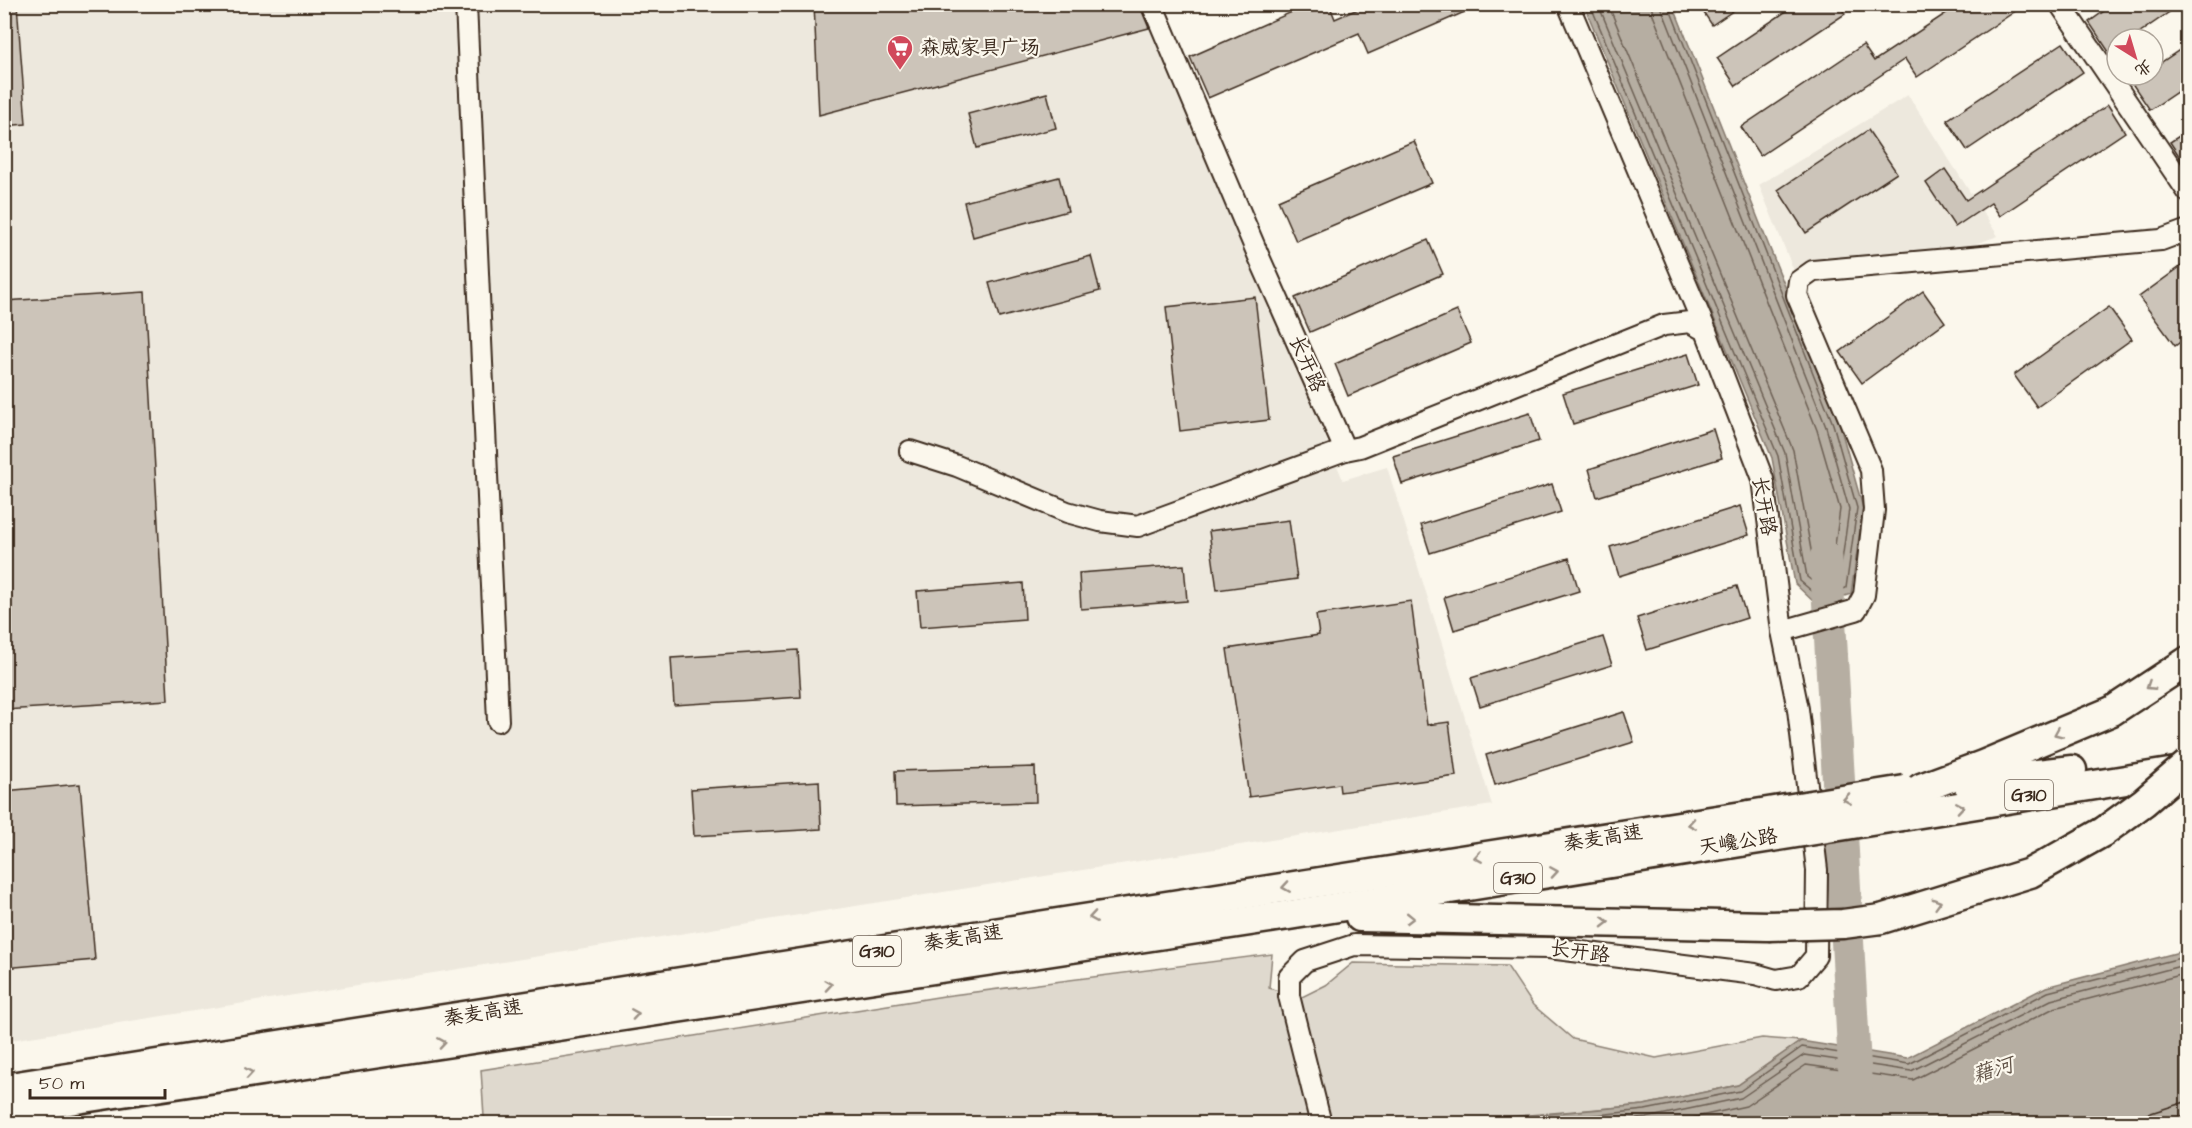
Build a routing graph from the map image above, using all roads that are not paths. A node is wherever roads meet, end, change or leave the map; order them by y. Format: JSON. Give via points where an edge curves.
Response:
{"nodes":[{"id":1,"x":466,"y":4,"type":"edge"},
{"id":2,"x":1152,"y":4,"type":"edge"},
{"id":3,"x":1568,"y":4,"type":"edge"},
{"id":4,"x":2060,"y":4,"type":"edge"},
{"id":5,"x":2187,"y":192,"type":"edge"},
{"id":6,"x":2187,"y":230,"type":"edge"},
{"id":7,"x":1706,"y":331,"type":"junction"},
{"id":8,"x":1345,"y":450,"type":"junction"},
{"id":9,"x":910,"y":451,"type":"dead end"},
{"id":10,"x":1782,"y":631,"type":"junction"},
{"id":11,"x":2187,"y":661,"type":"edge"},
{"id":12,"x":498,"y":721,"type":"dead end"},
{"id":13,"x":2187,"y":756,"type":"edge"},
{"id":14,"x":2187,"y":764,"type":"edge"},
{"id":15,"x":2187,"y":770,"type":"edge"},
{"id":16,"x":1913,"y":789,"type":"junction"},
{"id":17,"x":1289,"y":915,"type":"junction"},
{"id":18,"x":4,"y":1088,"type":"edge"},
{"id":19,"x":4,"y":1110,"type":"edge"},
{"id":20,"x":1321,"y":1124,"type":"edge"}],
"edges":[{"from":1,"to":12,"type":"street"},
{"from":2,"to":8,"type":"street","name":"长开路"},
{"from":3,"to":7,"type":"street","name":"长开路"},
{"from":4,"to":5,"type":"street"},
{"from":6,"to":10,"type":"street","via":[[2161,240],[1813,271],[1799,281],[1797,295],[1871,470],[1874,510],[1864,595],[1856,610]]},
{"from":7,"to":8,"type":"street","via":[[1690,322],[1664,325]]},
{"from":7,"to":10,"type":"street","name":"长开路","via":[[1762,479]]},
{"from":8,"to":9,"type":"street","via":[[1138,526],[1067,512],[957,466]]},
{"from":10,"to":20,"type":"street","name":"长开路","via":[[1798,709],[1817,870],[1816,956],[1799,976],[1776,980],[1755,974],[1549,948],[1354,945],[1305,961],[1289,977],[1288,996]]},
{"from":11,"to":16,"type":"highway","one_way":true,"via":[[2112,711],[1983,765]]},
{"from":13,"to":16,"type":"highway","number":"G310"},
{"from":17,"to":14,"type":"highway","one_way":true,"bridge":true,"via":[[1768,926],[1881,920],[2030,873],[2103,832]]},
{"from":17,"to":15,"type":"highway","name":"天巉公路","number":"G310","one_way":true,"bridge":true},
{"from":16,"to":18,"type":"highway","name":"秦麦高速","number":"G310","one_way":true,"bridge":true},
{"from":19,"to":17,"type":"highway","name":"秦麦高速","number":"G310","one_way":true}]}
